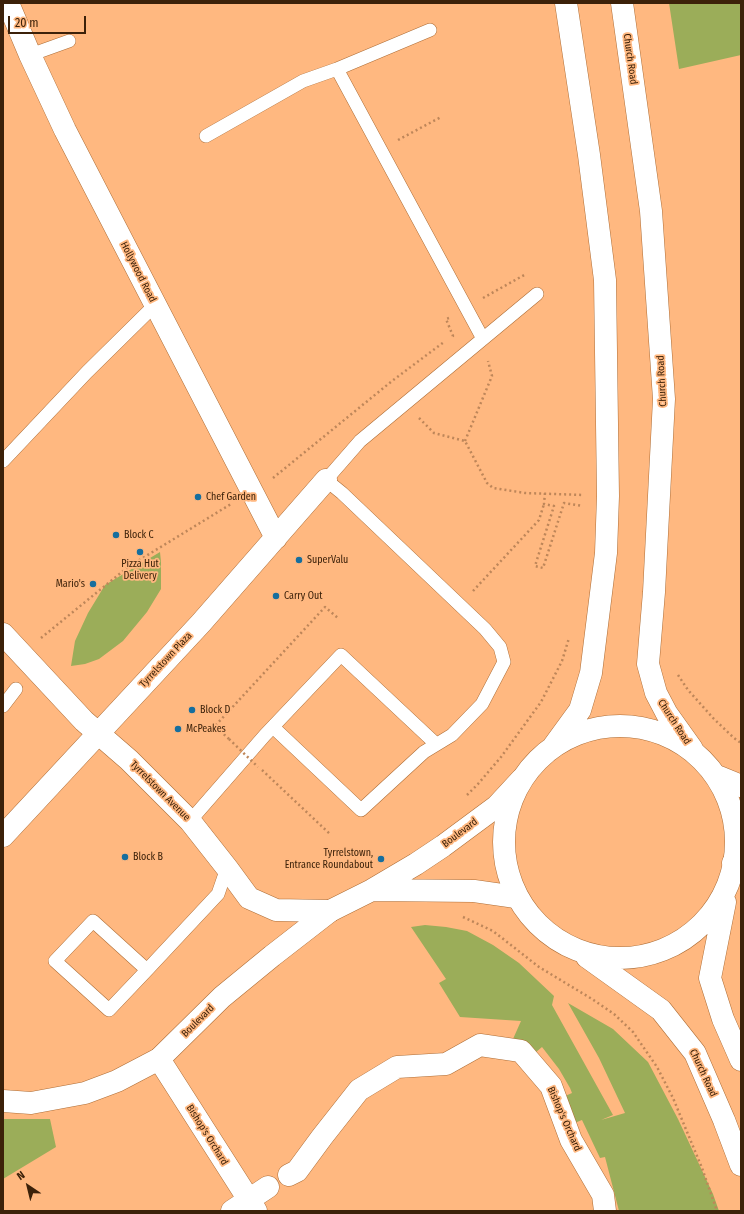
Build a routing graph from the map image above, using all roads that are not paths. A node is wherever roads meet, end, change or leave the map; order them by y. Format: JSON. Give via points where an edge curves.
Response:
{"nodes":[{"id":1,"x":8,"y":3,"type":"edge"},
{"id":2,"x":566,"y":3,"type":"edge"},
{"id":3,"x":622,"y":3,"type":"edge"},
{"id":4,"x":430,"y":30,"type":"dead end"},
{"id":5,"x":69,"y":41,"type":"dead end"},
{"id":6,"x":30,"y":55,"type":"junction"},
{"id":7,"x":337,"y":69,"type":"junction"},
{"id":8,"x":206,"y":136,"type":"dead end"},
{"id":9,"x":537,"y":294,"type":"dead end"},
{"id":10,"x":155,"y":304,"type":"junction"},
{"id":11,"x":483,"y":339,"type":"junction"},
{"id":12,"x":3,"y":460,"type":"edge"},
{"id":13,"x":326,"y":480,"type":"junction"},
{"id":14,"x":276,"y":538,"type":"junction"},
{"id":15,"x":3,"y":634,"type":"edge"},
{"id":16,"x":16,"y":689,"type":"dead end"},
{"id":17,"x":3,"y":706,"type":"edge"},
{"id":18,"x":273,"y":727,"type":"junction"},
{"id":19,"x":98,"y":733,"type":"junction"},
{"id":20,"x":436,"y":744,"type":"junction"},
{"id":21,"x":553,"y":747,"type":"junction"},
{"id":22,"x":692,"y":749,"type":"junction"},
{"id":23,"x":719,"y":777,"type":"junction"},
{"id":24,"x":521,"y":780,"type":"junction"},
{"id":25,"x":741,"y":786,"type":"edge"},
{"id":26,"x":190,"y":821,"type":"junction"},
{"id":27,"x":3,"y":836,"type":"edge"},
{"id":28,"x":737,"y":860,"type":"edge"},
{"id":29,"x":228,"y":868,"type":"junction"},
{"id":30,"x":372,"y":890,"type":"junction"},
{"id":31,"x":726,"y":895,"type":"junction"},
{"id":32,"x":516,"y":897,"type":"junction"},
{"id":33,"x":330,"y":911,"type":"junction"},
{"id":34,"x":584,"y":954,"type":"junction"},
{"id":35,"x":147,"y":970,"type":"junction"},
{"id":36,"x":159,"y":1059,"type":"junction"},
{"id":37,"x":741,"y":1060,"type":"edge"},
{"id":38,"x":3,"y":1101,"type":"edge"},
{"id":39,"x":741,"y":1165,"type":"edge"},
{"id":40,"x":289,"y":1175,"type":"dead end"},
{"id":41,"x":268,"y":1187,"type":"dead end"},
{"id":42,"x":246,"y":1207,"type":"edge"},
{"id":43,"x":605,"y":1211,"type":"edge"}],
"edges":[{"from":1,"to":6,"type":"street","name":"Hollywood Road"},
{"from":2,"to":21,"type":"street","via":[[605,280],[608,496],[606,553],[591,673],[580,710]]},
{"from":3,"to":22,"type":"street","name":"Church Road","via":[[651,211],[664,400],[648,664],[656,693],[667,714]]},
{"from":4,"to":7,"type":"lane"},
{"from":5,"to":6,"type":"lane"},
{"from":6,"to":10,"type":"street","name":"Hollywood Road","via":[[65,130]]},
{"from":7,"to":8,"type":"lane","via":[[303,81]]},
{"from":7,"to":11,"type":"lane"},
{"from":9,"to":11,"type":"lane"},
{"from":10,"to":12,"type":"lane"},
{"from":10,"to":14,"type":"street","name":"Hollywood Road"},
{"from":11,"to":13,"type":"lane","via":[[360,441]]},
{"from":13,"to":14,"type":"street","name":"Tyrrelstown Plaza"},
{"from":13,"to":20,"type":"lane","via":[[460,605],[500,647],[504,662],[482,704],[452,734]]},
{"from":14,"to":19,"type":"street","name":"Tyrrelstown Plaza","via":[[201,624]]},
{"from":15,"to":19,"type":"street","name":"Tyrrelstown Avenue"},
{"from":16,"to":17,"type":"lane"},
{"from":18,"to":20,"type":"lane","via":[[361,810]]},
{"from":18,"to":20,"type":"lane","via":[[341,655]]},
{"from":18,"to":26,"type":"lane"},
{"from":19,"to":26,"type":"street","name":"Tyrrelstown Avenue"},
{"from":19,"to":27,"type":"street","name":"Tyrrelstown Plaza"},
{"from":21,"to":22,"type":"street","via":[[579,733],[607,726],[628,725],[649,728],[672,736]]},
{"from":21,"to":24,"type":"street"},
{"from":22,"to":23,"type":"street"},
{"from":23,"to":25,"type":"street"},
{"from":23,"to":28,"type":"street","via":[[730,799]]},
{"from":24,"to":30,"type":"street","name":"Boulevard","via":[[497,806],[443,846]]},
{"from":24,"to":32,"type":"street","via":[[506,817],[504,855],[508,877]]},
{"from":26,"to":29,"type":"street","name":"Tyrrelstown Avenue"},
{"from":28,"to":31,"type":"street"},
{"from":29,"to":33,"type":"street","name":"Tyrrelstown Avenue","via":[[249,898],[276,910]]},
{"from":29,"to":35,"type":"lane","via":[[218,894]]},
{"from":30,"to":32,"type":"street","name":"Boulevard","via":[[474,891]]},
{"from":30,"to":33,"type":"street","name":"Boulevard"},
{"from":31,"to":34,"type":"street","via":[[712,917],[692,936],[664,952],[624,960]]},
{"from":31,"to":37,"type":"street","via":[[710,978],[723,1019]]},
{"from":32,"to":34,"type":"street","via":[[538,927],[560,943]]},
{"from":33,"to":36,"type":"street","name":"Boulevard","via":[[222,997]]},
{"from":34,"to":39,"type":"street","name":"Church Road","via":[[661,1010],[695,1053]]},
{"from":35,"to":35,"type":"lane","via":[[93,921],[55,961],[109,1010]]},
{"from":36,"to":38,"type":"street","name":"Boulevard","via":[[117,1081],[85,1093],[31,1103]]},
{"from":36,"to":42,"type":"street","name":"Bishop's Orchard"},
{"from":40,"to":43,"type":"street","name":"Bishop's Orchard","via":[[297,1170],[359,1090],[397,1067],[446,1064],[480,1045],[521,1051],[551,1086],[572,1140],[603,1195]]},
{"from":41,"to":42,"type":"street"}]}
